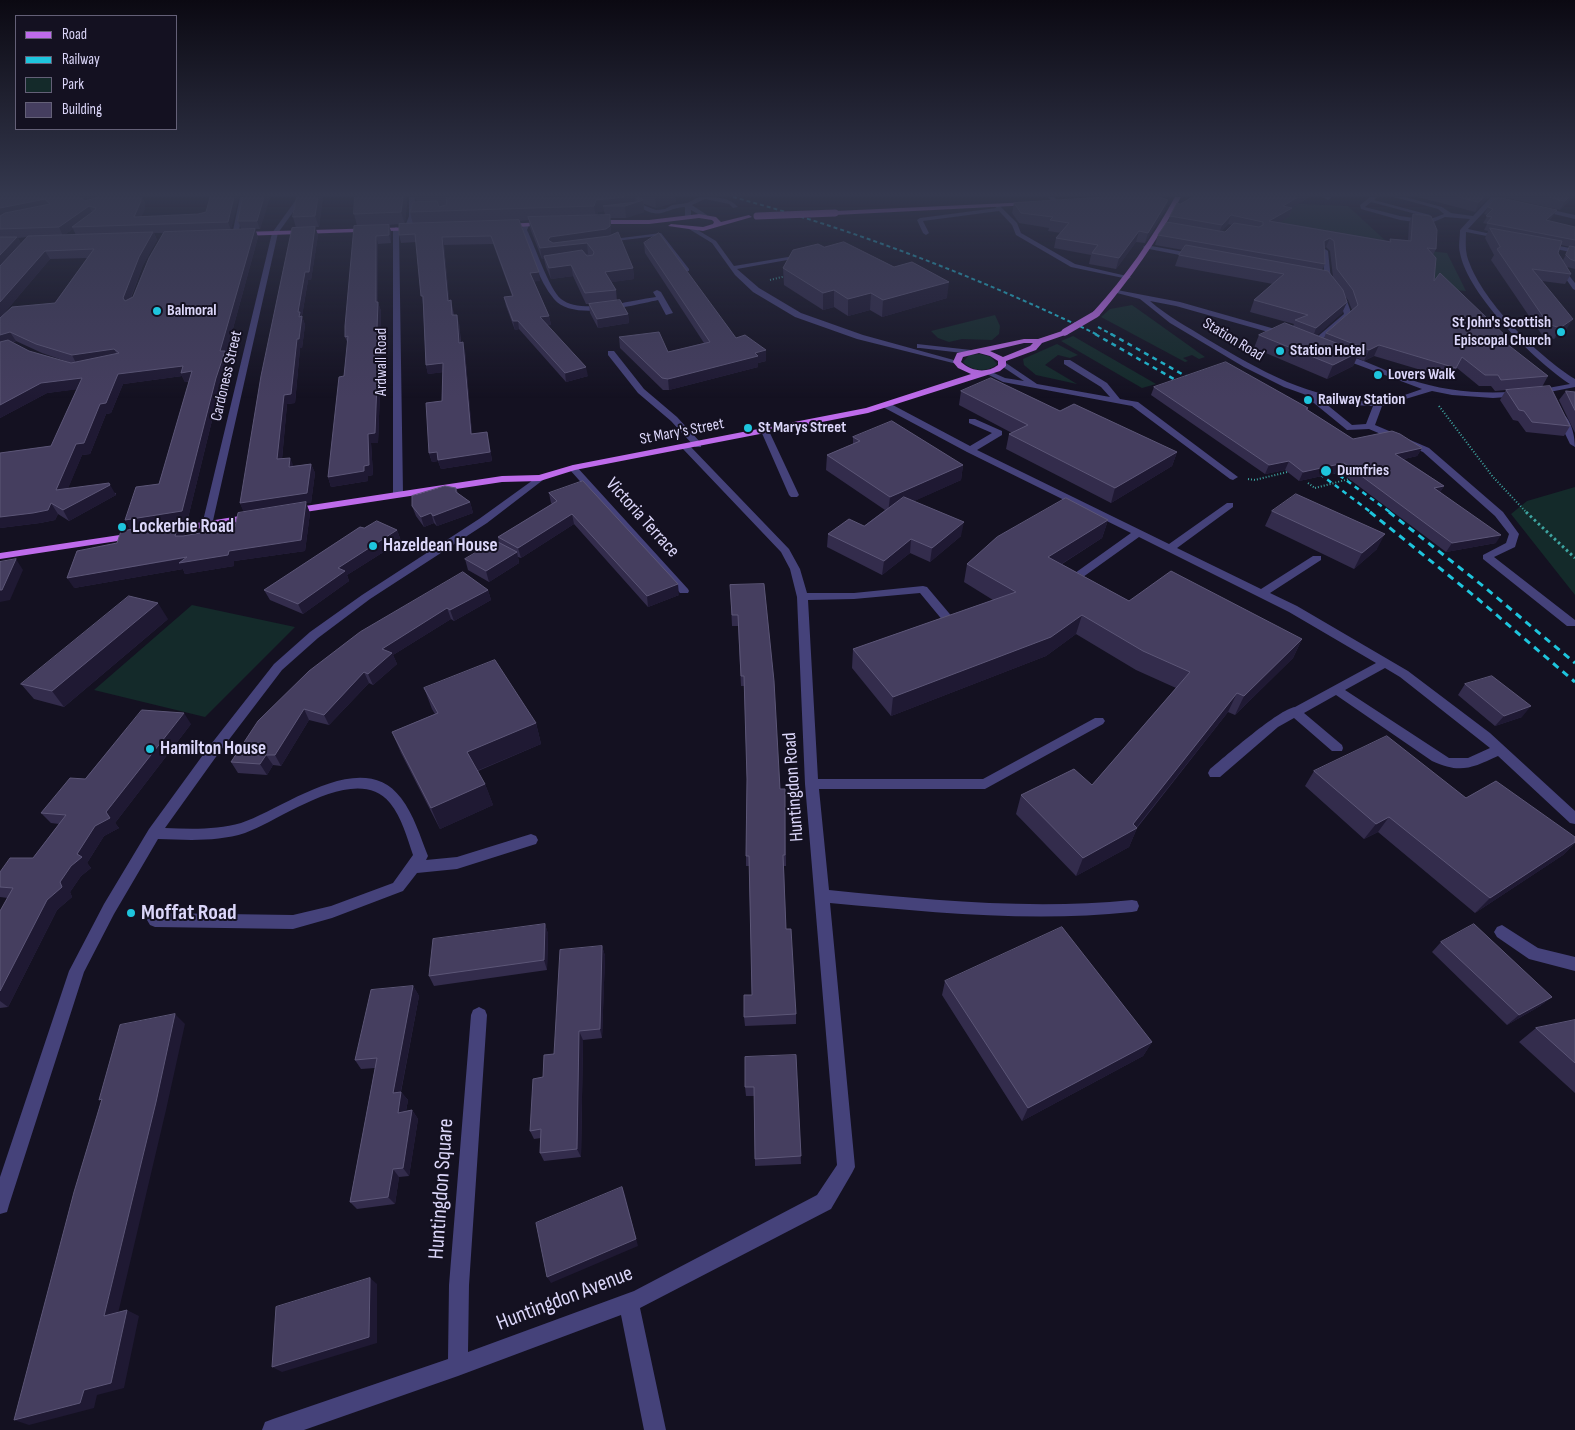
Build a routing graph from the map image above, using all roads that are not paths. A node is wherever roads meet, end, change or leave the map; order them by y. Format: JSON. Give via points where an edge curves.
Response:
{"nodes":[{"id":1,"x":540,"y":263,"type":"edge"},
{"id":2,"x":269,"y":264,"type":"edge"},
{"id":3,"x":396,"y":264,"type":"edge"},
{"id":4,"x":682,"y":264,"type":"edge"},
{"id":5,"x":730,"y":264,"type":"edge"},
{"id":6,"x":755,"y":264,"type":"edge"},
{"id":7,"x":1069,"y":264,"type":"edge"},
{"id":8,"x":1136,"y":264,"type":"edge"},
{"id":9,"x":1326,"y":264,"type":"edge"},
{"id":10,"x":1467,"y":264,"type":"edge"},
{"id":11,"x":1558,"y":264,"type":"edge"},
{"id":12,"x":733,"y":268,"type":"junction"},
{"id":13,"x":687,"y":270,"type":"edge"},
{"id":14,"x":1128,"y":277,"type":"junction"},
{"id":15,"x":1318,"y":277,"type":"edge"},
{"id":16,"x":1328,"y":279,"type":"junction"},
{"id":17,"x":1575,"y":288,"type":"edge"},
{"id":18,"x":655,"y":290,"type":"dead end"},
{"id":19,"x":1117,"y":292,"type":"junction"},
{"id":20,"x":1142,"y":297,"type":"junction"},
{"id":21,"x":660,"y":298,"type":"junction"},
{"id":22,"x":669,"y":313,"type":"dead end"},
{"id":23,"x":1040,"y":342,"type":"junction"},
{"id":24,"x":1305,"y":342,"type":"junction"},
{"id":25,"x":885,"y":343,"type":"junction"},
{"id":26,"x":1322,"y":348,"type":"edge"},
{"id":27,"x":975,"y":351,"type":"junction"},
{"id":28,"x":1331,"y":352,"type":"edge"},
{"id":29,"x":610,"y":353,"type":"dead end"},
{"id":30,"x":1003,"y":361,"type":"junction"},
{"id":31,"x":1067,"y":362,"type":"dead end"},
{"id":32,"x":958,"y":364,"type":"junction"},
{"id":33,"x":984,"y":372,"type":"junction"},
{"id":34,"x":944,"y":383,"type":"junction"},
{"id":35,"x":1575,"y":384,"type":"edge"},
{"id":36,"x":1037,"y":386,"type":"junction"},
{"id":37,"x":1433,"y":388,"type":"junction"},
{"id":38,"x":1548,"y":391,"type":"junction"},
{"id":39,"x":1309,"y":395,"type":"junction"},
{"id":40,"x":1117,"y":400,"type":"junction"},
{"id":41,"x":1552,"y":400,"type":"edge"},
{"id":42,"x":1378,"y":404,"type":"junction"},
{"id":43,"x":886,"y":405,"type":"junction"},
{"id":44,"x":1557,"y":409,"type":"edge"},
{"id":45,"x":972,"y":421,"type":"dead end"},
{"id":46,"x":1370,"y":426,"type":"junction"},
{"id":47,"x":765,"y":431,"type":"junction"},
{"id":48,"x":1575,"y":444,"type":"edge"},
{"id":49,"x":692,"y":446,"type":"junction"},
{"id":50,"x":970,"y":450,"type":"junction"},
{"id":51,"x":573,"y":468,"type":"junction"},
{"id":52,"x":1233,"y":477,"type":"road end"},
{"id":53,"x":540,"y":478,"type":"junction"},
{"id":54,"x":398,"y":494,"type":"junction"},
{"id":55,"x":794,"y":495,"type":"dead end"},
{"id":56,"x":1230,"y":505,"type":"dead end"},
{"id":57,"x":283,"y":512,"type":"edge"},
{"id":58,"x":264,"y":515,"type":"edge"},
{"id":59,"x":207,"y":525,"type":"junction"},
{"id":60,"x":1139,"y":532,"type":"junction"},
{"id":61,"x":1170,"y":548,"type":"junction"},
{"id":62,"x":0,"y":556,"type":"edge"},
{"id":63,"x":1317,"y":558,"type":"dead end"},
{"id":64,"x":1072,"y":580,"type":"edge"},
{"id":65,"x":684,"y":591,"type":"dead end"},
{"id":66,"x":1262,"y":593,"type":"junction"},
{"id":67,"x":802,"y":597,"type":"junction"},
{"id":68,"x":948,"y":619,"type":"edge"},
{"id":69,"x":1571,"y":623,"type":"dead end"},
{"id":70,"x":1385,"y":663,"type":"junction"},
{"id":71,"x":1335,"y":689,"type":"junction"},
{"id":72,"x":1294,"y":712,"type":"junction"},
{"id":73,"x":1099,"y":721,"type":"dead end"},
{"id":74,"x":1337,"y":748,"type":"dead end"},
{"id":75,"x":1500,"y":749,"type":"junction"},
{"id":76,"x":1215,"y":773,"type":"dead end"},
{"id":77,"x":812,"y":784,"type":"junction"},
{"id":78,"x":1575,"y":819,"type":"edge"},
{"id":79,"x":154,"y":833,"type":"junction"},
{"id":80,"x":531,"y":840,"type":"dead end"},
{"id":81,"x":413,"y":867,"type":"junction"},
{"id":82,"x":822,"y":896,"type":"junction"},
{"id":83,"x":1132,"y":906,"type":"dead end"},
{"id":84,"x":155,"y":920,"type":"dead end"},
{"id":85,"x":1502,"y":932,"type":"dead end"},
{"id":86,"x":1575,"y":964,"type":"edge"},
{"id":87,"x":479,"y":1015,"type":"dead end"},
{"id":88,"x":846,"y":1167,"type":"joint"},
{"id":89,"x":0,"y":1205,"type":"edge"},
{"id":90,"x":629,"y":1303,"type":"junction"},
{"id":91,"x":458,"y":1366,"type":"junction"},
{"id":92,"x":273,"y":1430,"type":"edge"},
{"id":93,"x":655,"y":1430,"type":"edge"}],
"edges":[{"from":1,"to":21,"type":"street","via":[[558,300],[567,306],[599,308]]},
{"from":2,"to":59,"type":"street","name":"Cardoness Street"},
{"from":3,"to":54,"type":"street","name":"Ardwall Road"},
{"from":4,"to":13,"type":"street"},
{"from":5,"to":12,"type":"street"},
{"from":6,"to":12,"type":"street"},
{"from":7,"to":14,"type":"street"},
{"from":8,"to":14,"type":"main road"},
{"from":9,"to":16,"type":"street"},
{"from":10,"to":35,"type":"street","via":[[1505,321],[1557,373]]},
{"from":11,"to":17,"type":"street"},
{"from":12,"to":25,"type":"street","via":[[756,290],[798,315],[832,329]]},
{"from":14,"to":19,"type":"main road"},
{"from":15,"to":16,"type":"street"},
{"from":16,"to":24,"type":"street","via":[[1341,297],[1348,315]]},
{"from":18,"to":21,"type":"street"},
{"from":19,"to":20,"type":"street"},
{"from":19,"to":23,"type":"main road","bridge":true,"via":[[1096,314]]},
{"from":20,"to":24,"type":"street","via":[[1263,327]]},
{"from":20,"to":39,"type":"street","name":"Station Road","via":[[1156,312],[1261,375]]},
{"from":21,"to":22,"type":"street"},
{"from":23,"to":27,"type":"main road","via":[[1024,341]]},
{"from":23,"to":30,"type":"main road"},
{"from":24,"to":26,"type":"street"},
{"from":25,"to":27,"type":"street"},
{"from":25,"to":32,"type":"street"},
{"from":27,"to":30,"type":"main road","via":[[993,354]]},
{"from":27,"to":32,"type":"main road","name":"St Mary's Street","via":[[960,355]]},
{"from":28,"to":37,"type":"street","via":[[1413,384]]},
{"from":29,"to":49,"type":"street","name":"Huntingdon Road","via":[[641,391],[674,419]]},
{"from":30,"to":33,"type":"main road","name":"St Mary's Street","via":[[999,369]]},
{"from":30,"to":36,"type":"street"},
{"from":31,"to":40,"type":"street","via":[[1104,385]]},
{"from":32,"to":33,"type":"main road","via":[[968,370]]},
{"from":32,"to":34,"type":"main road","name":"St Mary's Street"},
{"from":33,"to":34,"type":"main road","name":"St Mary's Street"},
{"from":33,"to":36,"type":"street","via":[[1003,380]]},
{"from":34,"to":43,"type":"main road","name":"St Mary's Street"},
{"from":35,"to":38,"type":"street"},
{"from":36,"to":40,"type":"street"},
{"from":37,"to":38,"type":"street","via":[[1459,394],[1488,395]]},
{"from":37,"to":42,"type":"street","name":"Station Road"},
{"from":38,"to":41,"type":"street"},
{"from":39,"to":42,"type":"street","name":"Station Road","via":[[1340,402]]},
{"from":39,"to":46,"type":"street","via":[[1350,428]]},
{"from":40,"to":52,"type":"street","via":[[1135,404]]},
{"from":42,"to":46,"type":"street"},
{"from":43,"to":47,"type":"main road","name":"St Mary's Street"},
{"from":43,"to":50,"type":"street"},
{"from":44,"to":48,"type":"street"},
{"from":45,"to":50,"type":"street","via":[[999,433]]},
{"from":46,"to":69,"type":"street","via":[[1426,450],[1499,514],[1514,534],[1511,545],[1487,557]]},
{"from":47,"to":49,"type":"main road","name":"St Mary's Street"},
{"from":47,"to":55,"type":"street"},
{"from":49,"to":51,"type":"main road","name":"St Mary's Street"},
{"from":49,"to":67,"type":"street","name":"Huntingdon Road","via":[[785,551]]},
{"from":50,"to":60,"type":"street"},
{"from":51,"to":53,"type":"main road","name":"St Mary's Street"},
{"from":51,"to":65,"type":"street","name":"Victoria Terrace"},
{"from":53,"to":54,"type":"main road","via":[[502,479]]},
{"from":53,"to":79,"type":"street","via":[[483,521],[366,597],[314,635],[278,667],[218,743]]},
{"from":54,"to":57,"type":"main road"},
{"from":56,"to":61,"type":"street"},
{"from":58,"to":59,"type":"main road"},
{"from":59,"to":62,"type":"main road"},
{"from":60,"to":61,"type":"street"},
{"from":60,"to":64,"type":"street"},
{"from":61,"to":66,"type":"street"},
{"from":63,"to":66,"type":"street"},
{"from":66,"to":70,"type":"street"},
{"from":67,"to":68,"type":"street","via":[[923,589]]},
{"from":67,"to":77,"type":"street","name":"Huntingdon Road"},
{"from":70,"to":71,"type":"street"},
{"from":70,"to":75,"type":"street","via":[[1404,674]]},
{"from":71,"to":72,"type":"street"},
{"from":71,"to":75,"type":"street","via":[[1453,766],[1470,763]]},
{"from":72,"to":74,"type":"street"},
{"from":72,"to":76,"type":"street","via":[[1274,724]]},
{"from":73,"to":77,"type":"street","via":[[985,784]]},
{"from":75,"to":78,"type":"street"},
{"from":77,"to":82,"type":"street","name":"Huntingdon Road"},
{"from":79,"to":81,"type":"street","via":[[199,834],[237,829],[340,786],[368,783],[383,788],[395,800],[421,856]]},
{"from":79,"to":89,"type":"street","via":[[77,971]]},
{"from":80,"to":81,"type":"street","via":[[456,863]]},
{"from":81,"to":84,"type":"street","via":[[398,887],[332,912],[293,922]]},
{"from":82,"to":83,"type":"street","via":[[1035,913]]},
{"from":82,"to":88,"type":"street","name":"Huntingdon Road"},
{"from":85,"to":86,"type":"street","via":[[1534,954]]},
{"from":87,"to":91,"type":"street","name":"Huntingdon Square","via":[[459,1285]]},
{"from":88,"to":90,"type":"street","name":"Huntingdon Avenue","via":[[824,1202]]},
{"from":90,"to":91,"type":"street","name":"Huntingdon Avenue"},
{"from":90,"to":93,"type":"street"},
{"from":91,"to":92,"type":"street","name":"Huntingdon Avenue"}]}
